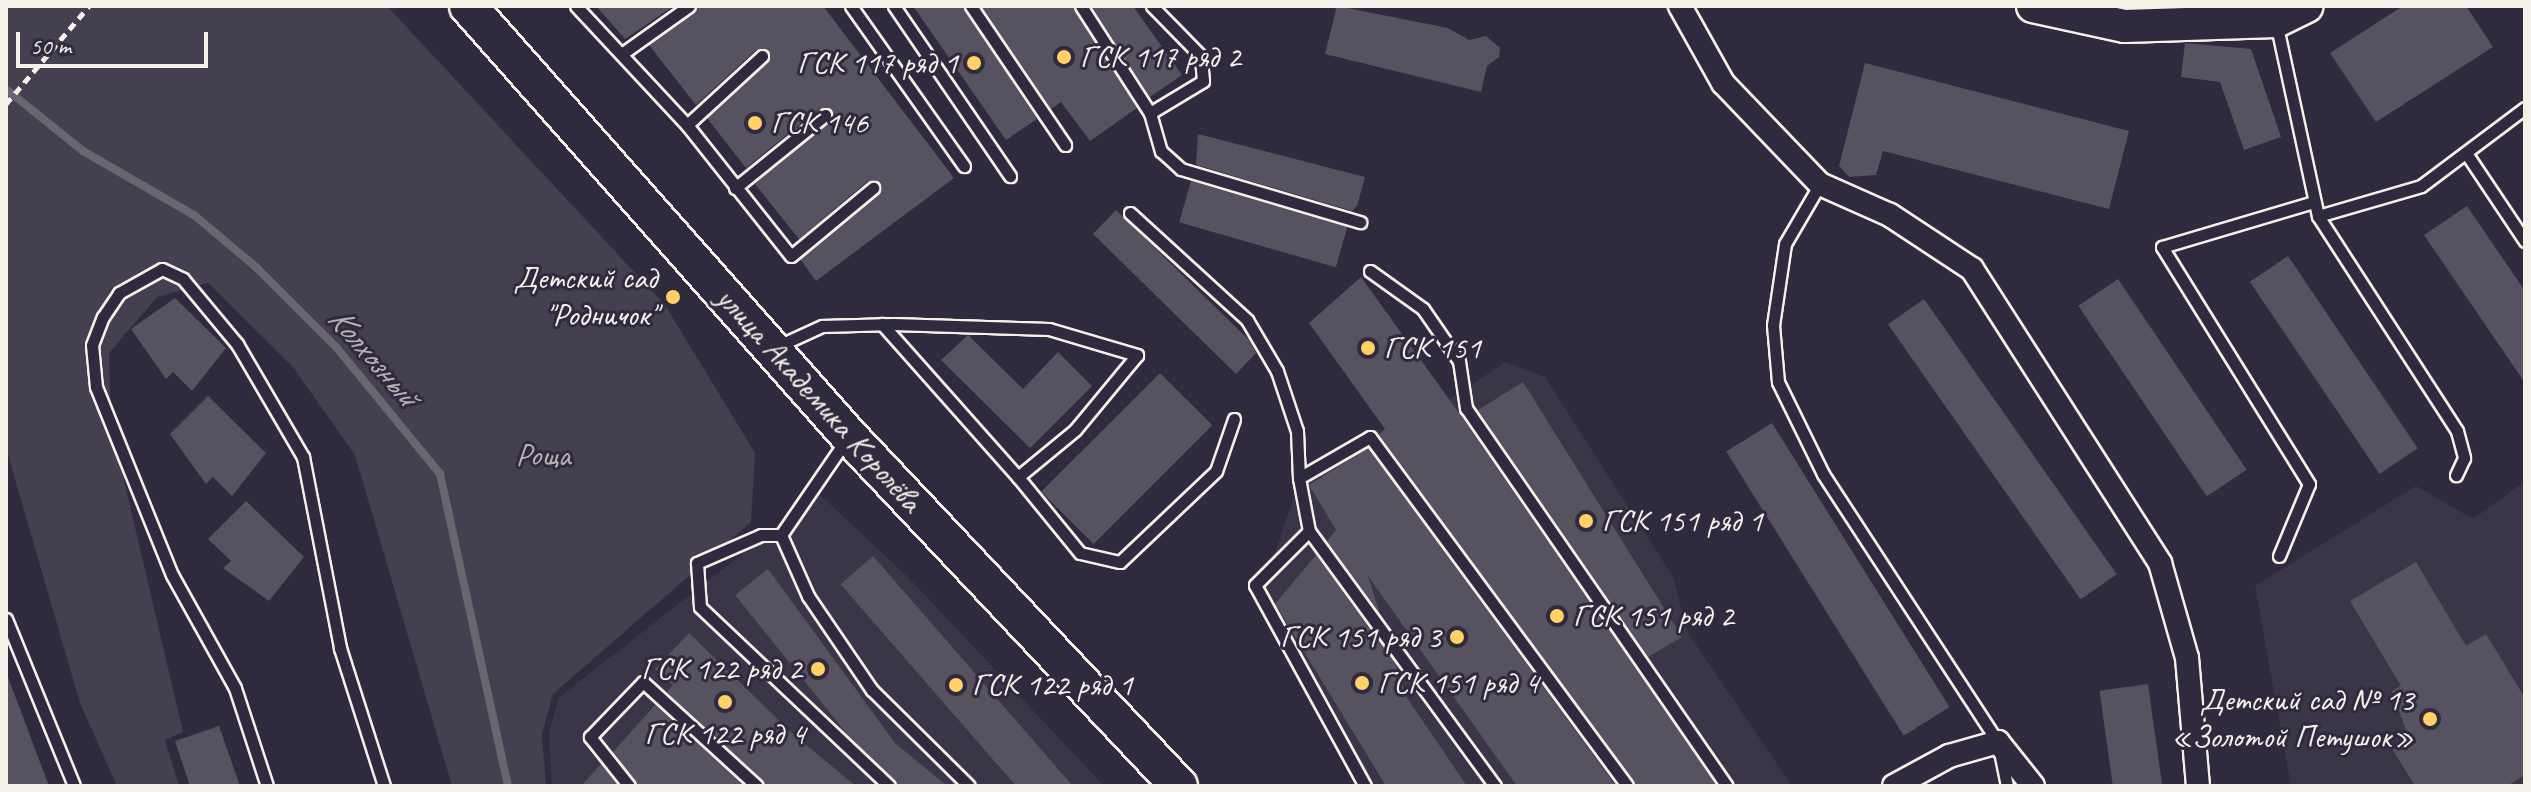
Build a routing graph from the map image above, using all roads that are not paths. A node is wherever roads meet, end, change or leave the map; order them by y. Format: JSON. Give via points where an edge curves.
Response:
{"nodes":[{"id":1,"x":468,"y":6,"type":"edge"},
{"id":2,"x":576,"y":6,"type":"edge"},
{"id":3,"x":689,"y":6,"type":"edge"},
{"id":4,"x":851,"y":6,"type":"edge"},
{"id":5,"x":894,"y":6,"type":"edge"},
{"id":6,"x":971,"y":6,"type":"edge"},
{"id":7,"x":1081,"y":6,"type":"edge"},
{"id":8,"x":1152,"y":6,"type":"edge"},
{"id":9,"x":1680,"y":6,"type":"edge"},
{"id":10,"x":2050,"y":8,"type":"edge"},
{"id":11,"x":2297,"y":10,"type":"edge"},
{"id":12,"x":623,"y":53,"type":"junction"},
{"id":13,"x":762,"y":56,"type":"dead end"},
{"id":14,"x":2525,"y":108,"type":"edge"},
{"id":15,"x":1150,"y":113,"type":"junction"},
{"id":16,"x":825,"y":115,"type":"dead end"},
{"id":17,"x":687,"y":125,"type":"junction"},
{"id":18,"x":1065,"y":145,"type":"dead end"},
{"id":19,"x":2466,"y":153,"type":"junction"},
{"id":20,"x":964,"y":166,"type":"dead end"},
{"id":21,"x":1010,"y":176,"type":"dead end"},
{"id":22,"x":1820,"y":184,"type":"junction"},
{"id":23,"x":735,"y":188,"type":"junction"},
{"id":24,"x":873,"y":188,"type":"dead end"},
{"id":25,"x":2314,"y":202,"type":"junction"},
{"id":26,"x":1130,"y":213,"type":"dead end"},
{"id":27,"x":2318,"y":216,"type":"junction"},
{"id":28,"x":1360,"y":222,"type":"dead end"},
{"id":29,"x":2525,"y":241,"type":"edge"},
{"id":30,"x":1370,"y":271,"type":"dead end"},
{"id":31,"x":882,"y":324,"type":"junction"},
{"id":32,"x":772,"y":349,"type":"junction"},
{"id":33,"x":1234,"y":419,"type":"dead end"},
{"id":34,"x":849,"y":436,"type":"junction"},
{"id":35,"x":2456,"y":475,"type":"dead end"},
{"id":36,"x":1018,"y":477,"type":"junction"},
{"id":37,"x":1299,"y":478,"type":"junction"},
{"id":38,"x":1309,"y":531,"type":"junction"},
{"id":39,"x":781,"y":535,"type":"junction"},
{"id":40,"x":2279,"y":556,"type":"dead end"},
{"id":41,"x":6,"y":619,"type":"edge"},
{"id":42,"x":1998,"y":742,"type":"junction"},
{"id":43,"x":74,"y":786,"type":"edge"},
{"id":44,"x":267,"y":786,"type":"edge"},
{"id":45,"x":384,"y":786,"type":"edge"},
{"id":46,"x":629,"y":786,"type":"edge"},
{"id":47,"x":757,"y":786,"type":"edge"},
{"id":48,"x":889,"y":786,"type":"edge"},
{"id":49,"x":969,"y":786,"type":"edge"},
{"id":50,"x":1178,"y":786,"type":"edge"},
{"id":51,"x":1365,"y":786,"type":"edge"},
{"id":52,"x":1495,"y":786,"type":"edge"},
{"id":53,"x":1627,"y":786,"type":"edge"},
{"id":54,"x":1727,"y":786,"type":"edge"},
{"id":55,"x":1894,"y":786,"type":"edge"},
{"id":56,"x":2007,"y":786,"type":"edge"},
{"id":57,"x":2033,"y":786,"type":"edge"},
{"id":58,"x":2198,"y":786,"type":"edge"}],
"edges":[{"from":1,"to":32,"type":"main road","name":"улица Академика Королёва"},
{"from":2,"to":12,"type":"lane"},
{"from":3,"to":12,"type":"lane"},
{"from":4,"to":20,"type":"lane"},
{"from":5,"to":21,"type":"lane"},
{"from":6,"to":18,"type":"lane"},
{"from":7,"to":15,"type":"lane"},
{"from":8,"to":15,"type":"lane","via":[[1201,56],[1203,81]]},
{"from":9,"to":22,"type":"street","via":[[1723,83]]},
{"from":10,"to":11,"type":"street","via":[[2125,26]]},
{"from":11,"to":25,"type":"lane"},
{"from":12,"to":17,"type":"lane"},
{"from":13,"to":17,"type":"lane"},
{"from":14,"to":19,"type":"lane"},
{"from":15,"to":28,"type":"lane","via":[[1161,151],[1181,169]]},
{"from":16,"to":23,"type":"lane"},
{"from":17,"to":23,"type":"lane"},
{"from":19,"to":27,"type":"lane","via":[[2421,186]]},
{"from":19,"to":29,"type":"lane"},
{"from":22,"to":42,"type":"lane","via":[[1785,244],[1773,325],[1778,382],[1823,474]]},
{"from":22,"to":58,"type":"street","via":[[1890,215],[1972,269],[2160,563],[2187,658]]},
{"from":23,"to":24,"type":"lane","via":[[791,256]]},
{"from":25,"to":27,"type":"lane"},
{"from":25,"to":40,"type":"lane","via":[[2162,247],[2309,484]]},
{"from":26,"to":37,"type":"lane","via":[[1247,320],[1277,371],[1297,431]]},
{"from":27,"to":35,"type":"lane","via":[[2457,431],[2464,458]]},
{"from":30,"to":54,"type":"lane","via":[[1423,309],[1459,361],[1466,408]]},
{"from":31,"to":32,"type":"lane","via":[[822,326]]},
{"from":31,"to":36,"type":"lane"},
{"from":31,"to":36,"type":"lane","via":[[1049,329],[1137,355],[1075,430]]},
{"from":32,"to":34,"type":"main road","name":"улица Академика Королёва"},
{"from":33,"to":36,"type":"lane","via":[[1216,471],[1120,562],[1080,553]]},
{"from":34,"to":39,"type":"lane"},
{"from":34,"to":50,"type":"main road","name":"улица Академика Королёва"},
{"from":37,"to":38,"type":"lane"},
{"from":37,"to":53,"type":"lane","via":[[1370,437]]},
{"from":38,"to":51,"type":"lane","via":[[1255,585]]},
{"from":38,"to":52,"type":"lane"},
{"from":39,"to":48,"type":"lane","via":[[761,535],[697,563],[700,607]]},
{"from":39,"to":49,"type":"lane","via":[[808,596],[872,690]]},
{"from":41,"to":43,"type":"lane"},
{"from":42,"to":55,"type":"street","via":[[1949,756]]},
{"from":42,"to":56,"type":"lane"},
{"from":42,"to":57,"type":"street"},
{"from":44,"to":45,"type":"lane","via":[[235,688],[172,575],[96,387],[92,345],[103,317],[119,293],[162,269],[183,279],[237,344],[303,457],[340,648]]},
{"from":46,"to":47,"type":"lane","via":[[590,737],[643,682]]}]}
